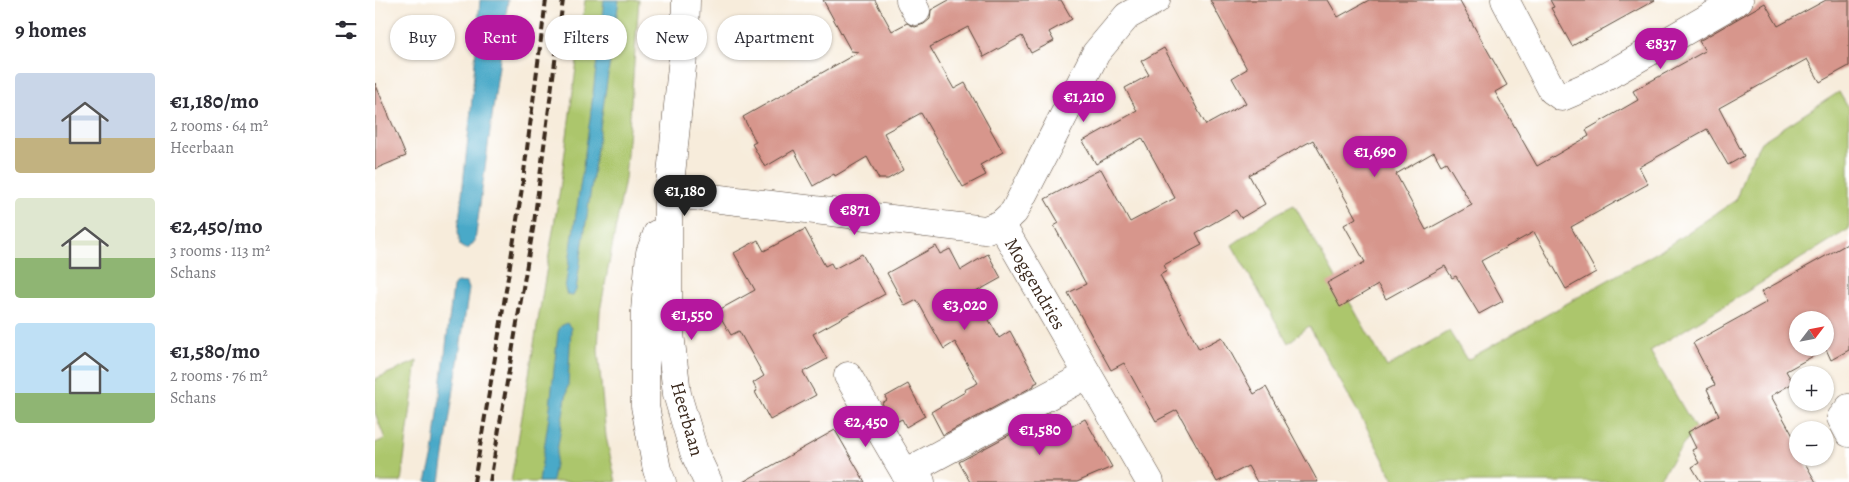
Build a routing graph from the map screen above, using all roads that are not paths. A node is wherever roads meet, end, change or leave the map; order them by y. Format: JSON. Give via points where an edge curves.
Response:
{"nodes":[{"id":1,"x":686,"y":0,"type":"edge"},
{"id":2,"x":1156,"y":0,"type":"edge"},
{"id":3,"x":1505,"y":0,"type":"edge"},
{"id":4,"x":1739,"y":0,"type":"edge"},
{"id":5,"x":1123,"y":8,"type":"edge"},
{"id":6,"x":669,"y":199,"type":"junction"},
{"id":7,"x":1001,"y":224,"type":"junction"},
{"id":8,"x":1087,"y":375,"type":"junction"},
{"id":9,"x":849,"y":376,"type":"dead end"},
{"id":10,"x":1849,"y":408,"type":"edge"},
{"id":11,"x":1849,"y":433,"type":"edge"},
{"id":12,"x":913,"y":478,"type":"edge"},
{"id":13,"x":662,"y":482,"type":"edge"},
{"id":14,"x":708,"y":482,"type":"edge"},
{"id":15,"x":1150,"y":482,"type":"edge"}],
"edges":[{"from":1,"to":6,"type":"street","name":"Heerbaan"},
{"from":2,"to":5,"type":"street"},
{"from":3,"to":4,"type":"street","via":[[1552,90],[1562,97],[1597,82]]},
{"from":5,"to":7,"type":"street","via":[[1096,53],[1014,212]]},
{"from":6,"to":7,"type":"street","name":"Moggendries","via":[[703,197],[985,230]]},
{"from":6,"to":13,"type":"street","name":"Heerbaan","via":[[650,252],[645,311],[645,406]]},
{"from":6,"to":14,"type":"street","name":"Heerbaan","via":[[668,316],[677,394],[694,452]]},
{"from":7,"to":8,"type":"street","name":"Moggendries"},
{"from":8,"to":12,"type":"street"},
{"from":8,"to":15,"type":"street","name":"Moggendries"},
{"from":9,"to":12,"type":"street"},
{"from":10,"to":11,"type":"street","via":[[1841,418]]}]}
